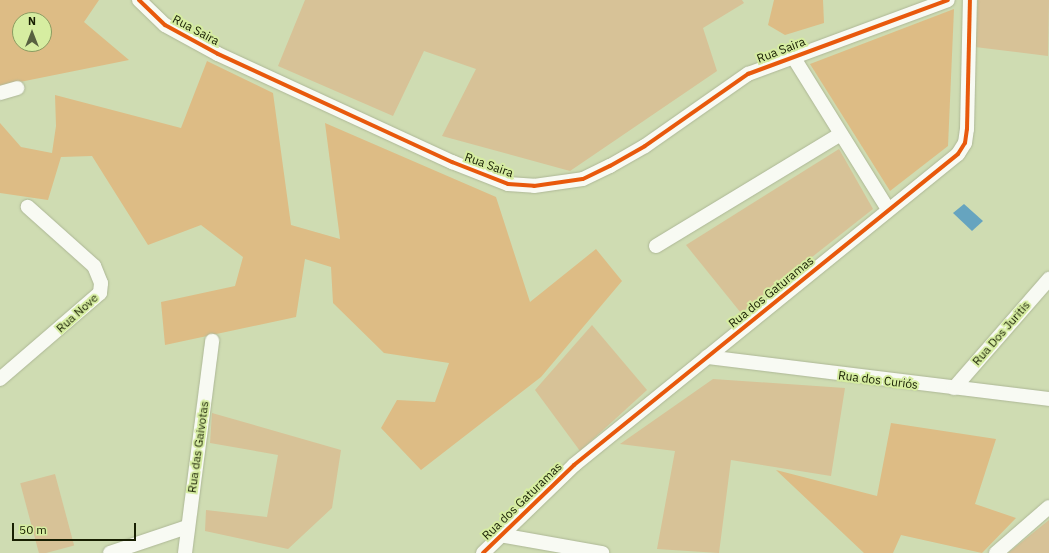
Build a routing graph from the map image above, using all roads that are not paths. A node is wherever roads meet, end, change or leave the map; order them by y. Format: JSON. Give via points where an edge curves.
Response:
{"nodes":[{"id":1,"x":139,"y":0,"type":"edge"},
{"id":2,"x":948,"y":0,"type":"edge"},
{"id":3,"x":970,"y":0,"type":"edge"},
{"id":4,"x":792,"y":55,"type":"junction"},
{"id":5,"x":17,"y":88,"type":"dead end"},
{"id":6,"x":0,"y":93,"type":"edge"},
{"id":7,"x":841,"y":134,"type":"junction"},
{"id":8,"x":28,"y":206,"type":"dead end"},
{"id":9,"x":888,"y":209,"type":"junction"},
{"id":10,"x":656,"y":246,"type":"dead end"},
{"id":11,"x":1049,"y":279,"type":"edge"},
{"id":12,"x":212,"y":342,"type":"dead end"},
{"id":13,"x":707,"y":356,"type":"junction"},
{"id":14,"x":0,"y":379,"type":"edge"},
{"id":15,"x":954,"y":388,"type":"junction"},
{"id":16,"x":1049,"y":399,"type":"edge"},
{"id":17,"x":1049,"y":507,"type":"edge"},
{"id":18,"x":187,"y":526,"type":"junction"},
{"id":19,"x":500,"y":535,"type":"junction"},
{"id":20,"x":110,"y":553,"type":"edge"},
{"id":21,"x":185,"y":553,"type":"edge"},
{"id":22,"x":483,"y":553,"type":"edge"},
{"id":23,"x":602,"y":553,"type":"edge"},
{"id":24,"x":996,"y":553,"type":"edge"}],
"edges":[{"from":1,"to":4,"type":"street","name":"Rua Saira","via":[[165,24],[218,54],[452,162],[508,184],[562,184],[583,179],[645,146],[730,83]]},
{"from":2,"to":4,"type":"street","name":"Rua Saira"},
{"from":3,"to":9,"type":"street","name":"Rua dos Gaturamas","via":[[965,143],[958,154]]},
{"from":4,"to":7,"type":"street"},
{"from":5,"to":6,"type":"street"},
{"from":7,"to":9,"type":"street"},
{"from":7,"to":10,"type":"street"},
{"from":8,"to":14,"type":"street","name":"Rua Nove","via":[[94,266],[102,284],[100,293]]},
{"from":9,"to":13,"type":"street","name":"Rua dos Gaturamas"},
{"from":11,"to":15,"type":"street","name":"Rua Dos Juritis"},
{"from":12,"to":18,"type":"street","name":"Rua das Gaivotas"},
{"from":13,"to":15,"type":"street","name":"Rua dos Curiós"},
{"from":13,"to":19,"type":"street","name":"Rua dos Gaturamas","via":[[574,465]]},
{"from":15,"to":16,"type":"street","name":"Rua dos Curiós"},
{"from":17,"to":24,"type":"street"},
{"from":18,"to":20,"type":"street"},
{"from":18,"to":21,"type":"street","name":"Rua das Gaivotas"},
{"from":19,"to":22,"type":"street","name":"Rua dos Gaturamas"},
{"from":19,"to":23,"type":"street"}]}
